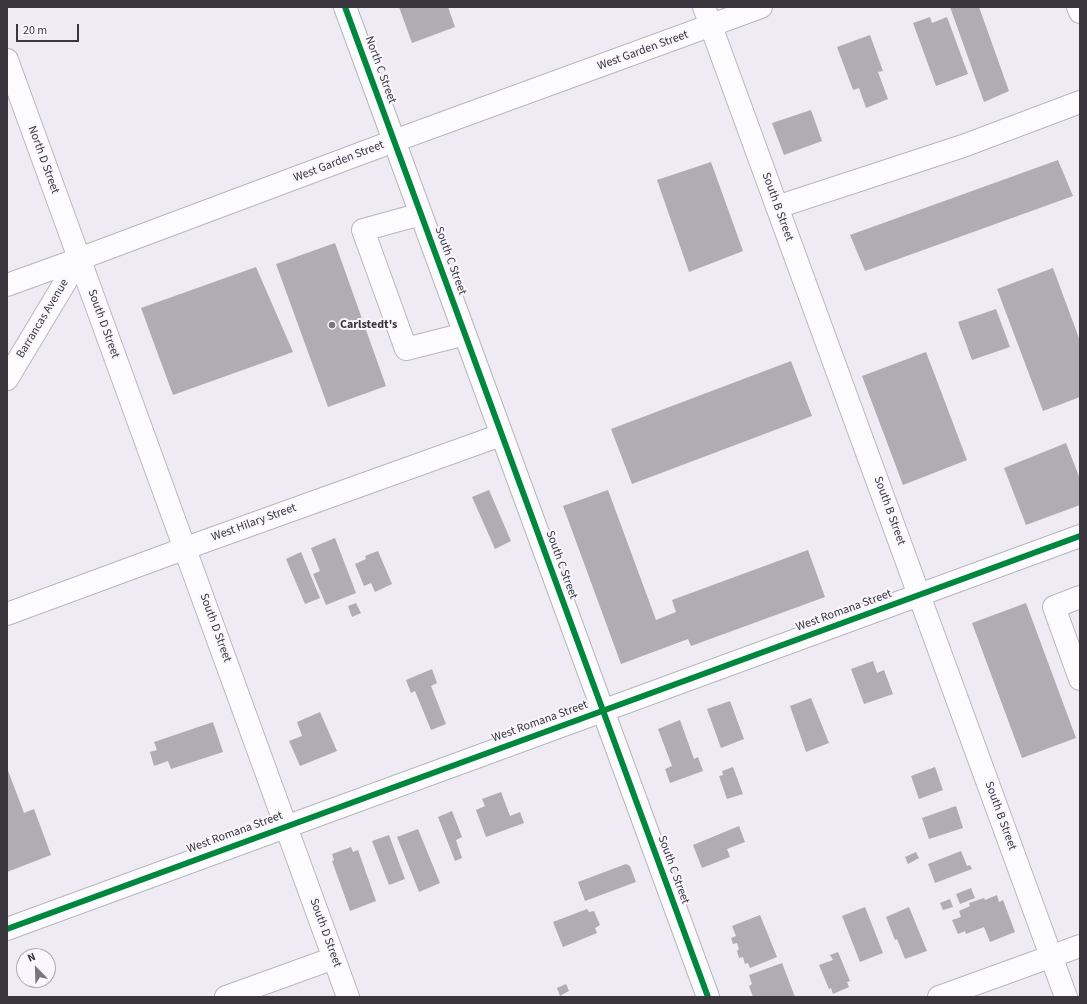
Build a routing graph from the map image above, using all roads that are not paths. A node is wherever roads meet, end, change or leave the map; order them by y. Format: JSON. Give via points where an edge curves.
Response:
{"nodes":[{"id":1,"x":345,"y":7,"type":"edge"},
{"id":2,"x":761,"y":7,"type":"edge"},
{"id":3,"x":1078,"y":7,"type":"edge"},
{"id":4,"x":1080,"y":12,"type":"edge"},
{"id":5,"x":707,"y":16,"type":"edge"},
{"id":6,"x":7,"y":60,"type":"edge"},
{"id":7,"x":1080,"y":102,"type":"edge"},
{"id":8,"x":394,"y":141,"type":"junction"},
{"id":9,"x":777,"y":207,"type":"junction"},
{"id":10,"x":421,"y":214,"type":"junction"},
{"id":11,"x":79,"y":260,"type":"junction"},
{"id":12,"x":7,"y":285,"type":"edge"},
{"id":13,"x":465,"y":334,"type":"junction"},
{"id":14,"x":7,"y":380,"type":"edge"},
{"id":15,"x":502,"y":435,"type":"junction"},
{"id":16,"x":1080,"y":536,"type":"edge"},
{"id":17,"x":186,"y":548,"type":"junction"},
{"id":18,"x":919,"y":595,"type":"junction"},
{"id":19,"x":1080,"y":597,"type":"edge"},
{"id":20,"x":7,"y":614,"type":"edge"},
{"id":21,"x":1080,"y":679,"type":"edge"},
{"id":22,"x":603,"y":710,"type":"junction"},
{"id":23,"x":286,"y":826,"type":"junction"},
{"id":24,"x":7,"y":929,"type":"edge"},
{"id":25,"x":1080,"y":946,"type":"edge"},
{"id":26,"x":1051,"y":956,"type":"junction"},
{"id":27,"x":334,"y":958,"type":"junction"},
{"id":28,"x":226,"y":997,"type":"edge"},
{"id":29,"x":348,"y":997,"type":"edge"},
{"id":30,"x":708,"y":997,"type":"edge"},
{"id":31,"x":939,"y":997,"type":"edge"},
{"id":32,"x":1066,"y":997,"type":"edge"}],
"edges":[{"from":1,"to":8,"type":"street","name":"North C Street"},
{"from":2,"to":5,"type":"street","name":"West Garden Street"},
{"from":3,"to":4,"type":"street"},
{"from":5,"to":8,"type":"street","name":"West Garden Street"},
{"from":5,"to":9,"type":"street","name":"South B Street"},
{"from":6,"to":11,"type":"street","name":"North D Street"},
{"from":7,"to":9,"type":"street","via":[[963,146]]},
{"from":8,"to":10,"type":"street","name":"South C Street"},
{"from":8,"to":11,"type":"street","name":"West Garden Street"},
{"from":9,"to":18,"type":"street","name":"South B Street"},
{"from":10,"to":13,"type":"street","name":"South C Street"},
{"from":10,"to":13,"type":"street","via":[[363,230],[406,349]]},
{"from":11,"to":12,"type":"street","name":"West Garden Street"},
{"from":11,"to":14,"type":"street","name":"Barrancas Avenue"},
{"from":11,"to":17,"type":"street","name":"South D Street"},
{"from":13,"to":15,"type":"street","name":"South C Street"},
{"from":15,"to":17,"type":"street","name":"West Hilary Street"},
{"from":15,"to":22,"type":"street","name":"South C Street"},
{"from":16,"to":18,"type":"street","name":"West Romana Street"},
{"from":17,"to":20,"type":"street","name":"West Hilary Street"},
{"from":17,"to":23,"type":"street","name":"South D Street"},
{"from":18,"to":22,"type":"street","name":"West Romana Street"},
{"from":18,"to":26,"type":"street","name":"South B Street"},
{"from":19,"to":21,"type":"street","via":[[1054,607]]},
{"from":22,"to":23,"type":"street","name":"West Romana Street"},
{"from":22,"to":30,"type":"street","name":"South C Street"},
{"from":23,"to":24,"type":"street","name":"West Romana Street"},
{"from":23,"to":27,"type":"street","name":"South D Street"},
{"from":25,"to":26,"type":"street"},
{"from":26,"to":31,"type":"street"},
{"from":26,"to":32,"type":"street","name":"South B Street"},
{"from":27,"to":28,"type":"street"},
{"from":27,"to":29,"type":"street","name":"South D Street"}]}
